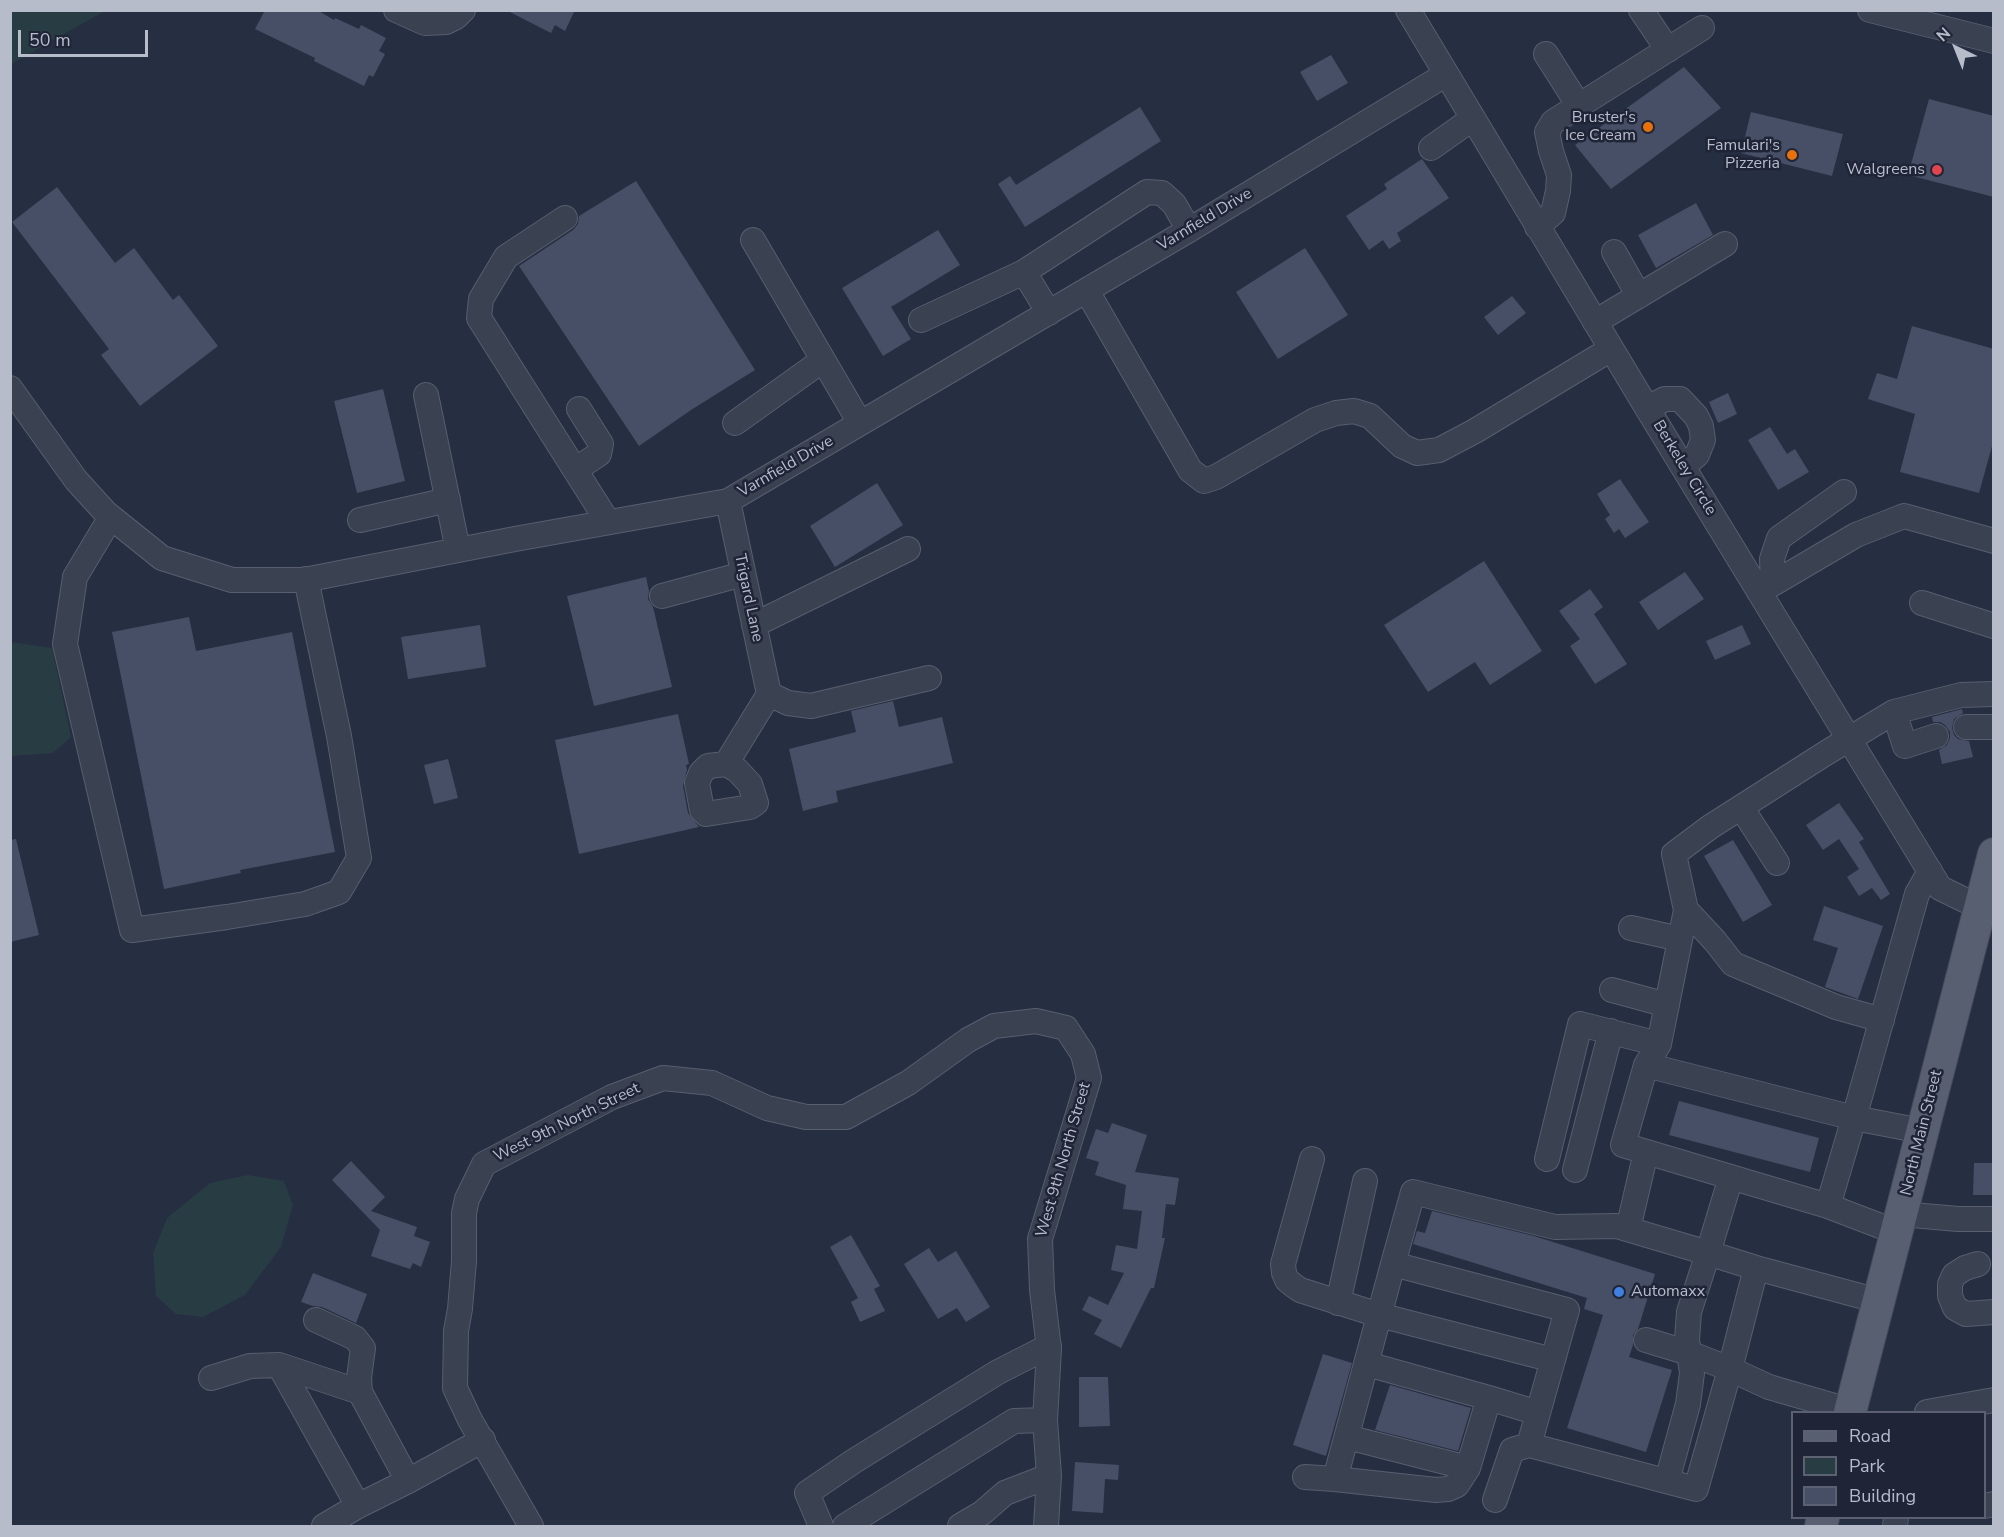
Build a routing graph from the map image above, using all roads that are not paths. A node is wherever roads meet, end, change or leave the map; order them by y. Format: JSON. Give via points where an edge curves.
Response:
{"nodes":[{"id":1,"x":396,"y":10,"type":"edge"},
{"id":2,"x":463,"y":10,"type":"edge"},
{"id":3,"x":1408,"y":10,"type":"edge"},
{"id":4,"x":1641,"y":10,"type":"edge"},
{"id":5,"x":1870,"y":10,"type":"edge"},
{"id":6,"x":1702,"y":28,"type":"dead end"},
{"id":7,"x":1994,"y":41,"type":"edge"},
{"id":8,"x":1668,"y":50,"type":"junction"},
{"id":9,"x":1546,"y":54,"type":"dead end"},
{"id":10,"x":1445,"y":75,"type":"junction"},
{"id":11,"x":1579,"y":106,"type":"junction"},
{"id":12,"x":1472,"y":119,"type":"junction"},
{"id":13,"x":1431,"y":148,"type":"dead end"},
{"id":14,"x":565,"y":218,"type":"dead end"},
{"id":15,"x":1537,"y":227,"type":"junction"},
{"id":16,"x":1189,"y":230,"type":"junction"},
{"id":17,"x":753,"y":240,"type":"dead end"},
{"id":18,"x":1725,"y":244,"type":"dead end"},
{"id":19,"x":1614,"y":252,"type":"dead end"},
{"id":20,"x":1024,"y":272,"type":"junction"},
{"id":21,"x":1087,"y":291,"type":"junction"},
{"id":22,"x":1639,"y":296,"type":"junction"},
{"id":23,"x":1049,"y":312,"type":"junction"},
{"id":24,"x":921,"y":320,"type":"dead end"},
{"id":25,"x":1595,"y":322,"type":"junction"},
{"id":26,"x":1611,"y":349,"type":"junction"},
{"id":27,"x":823,"y":360,"type":"junction"},
{"id":28,"x":10,"y":388,"type":"edge"},
{"id":29,"x":426,"y":394,"type":"dead end"},
{"id":30,"x":1647,"y":408,"type":"junction"},
{"id":31,"x":579,"y":409,"type":"dead end"},
{"id":32,"x":735,"y":423,"type":"dead end"},
{"id":33,"x":860,"y":423,"type":"junction"},
{"id":34,"x":1683,"y":467,"type":"junction"},
{"id":35,"x":575,"y":470,"type":"junction"},
{"id":36,"x":1844,"y":492,"type":"dead end"},
{"id":37,"x":448,"y":500,"type":"junction"},
{"id":38,"x":728,"y":501,"type":"junction"},
{"id":39,"x":111,"y":517,"type":"junction"},
{"id":40,"x":360,"y":520,"type":"dead end"},
{"id":41,"x":608,"y":522,"type":"junction"},
{"id":42,"x":1993,"y":540,"type":"edge"},
{"id":43,"x":908,"y":549,"type":"dead end"},
{"id":44,"x":458,"y":550,"type":"junction"},
{"id":45,"x":743,"y":574,"type":"junction"},
{"id":46,"x":306,"y":579,"type":"junction"},
{"id":47,"x":1766,"y":588,"type":"junction"},
{"id":48,"x":662,"y":596,"type":"dead end"},
{"id":49,"x":1922,"y":603,"type":"dead end"},
{"id":50,"x":754,"y":625,"type":"junction"},
{"id":51,"x":1994,"y":626,"type":"edge"},
{"id":52,"x":929,"y":678,"type":"dead end"},
{"id":53,"x":769,"y":694,"type":"junction"},
{"id":54,"x":1994,"y":694,"type":"edge"},
{"id":55,"x":1894,"y":712,"type":"junction"},
{"id":56,"x":1966,"y":727,"type":"dead end"},
{"id":57,"x":1994,"y":727,"type":"edge"},
{"id":58,"x":1936,"y":735,"type":"dead end"},
{"id":59,"x":1849,"y":739,"type":"junction"},
{"id":60,"x":726,"y":764,"type":"dead end"},
{"id":61,"x":1741,"y":807,"type":"junction"},
{"id":62,"x":1994,"y":854,"type":"edge"},
{"id":63,"x":1777,"y":863,"type":"dead end"},
{"id":64,"x":1930,"y":871,"type":"junction"},
{"id":65,"x":1986,"y":909,"type":"edge"},
{"id":66,"x":1686,"y":910,"type":"junction"},
{"id":67,"x":1631,"y":928,"type":"dead end"},
{"id":68,"x":1680,"y":939,"type":"junction"},
{"id":69,"x":1612,"y":990,"type":"dead end"},
{"id":70,"x":1667,"y":1005,"type":"junction"},
{"id":71,"x":1882,"y":1020,"type":"junction"},
{"id":72,"x":1611,"y":1032,"type":"junction"},
{"id":73,"x":1659,"y":1044,"type":"junction"},
{"id":74,"x":1646,"y":1065,"type":"junction"},
{"id":75,"x":1854,"y":1118,"type":"junction"},
{"id":76,"x":1922,"y":1131,"type":"junction"},
{"id":77,"x":1646,"y":1152,"type":"junction"},
{"id":78,"x":1312,"y":1159,"type":"dead end"},
{"id":79,"x":1547,"y":1159,"type":"dead end"},
{"id":80,"x":1575,"y":1170,"type":"dead end"},
{"id":81,"x":1731,"y":1177,"type":"junction"},
{"id":82,"x":1365,"y":1181,"type":"dead end"},
{"id":83,"x":1828,"y":1206,"type":"junction"},
{"id":84,"x":1994,"y":1219,"type":"edge"},
{"id":85,"x":1898,"y":1223,"type":"junction"},
{"id":86,"x":1628,"y":1229,"type":"junction"},
{"id":87,"x":1708,"y":1253,"type":"junction"},
{"id":88,"x":1978,"y":1263,"type":"dead end"},
{"id":89,"x":1394,"y":1264,"type":"junction"},
{"id":90,"x":1756,"y":1268,"type":"junction"},
{"id":91,"x":1878,"y":1301,"type":"junction"},
{"id":92,"x":1338,"y":1303,"type":"junction"},
{"id":93,"x":1994,"y":1312,"type":"edge"},
{"id":94,"x":1379,"y":1315,"type":"junction"},
{"id":95,"x":315,"y":1320,"type":"dead end"},
{"id":96,"x":1646,"y":1340,"type":"dead end"},
{"id":97,"x":1049,"y":1346,"type":"junction"},
{"id":98,"x":1689,"y":1353,"type":"junction"},
{"id":99,"x":1553,"y":1360,"type":"junction"},
{"id":100,"x":1366,"y":1364,"type":"junction"},
{"id":101,"x":279,"y":1365,"type":"junction"},
{"id":102,"x":1730,"y":1370,"type":"junction"},
{"id":103,"x":211,"y":1378,"type":"dead end"},
{"id":104,"x":360,"y":1392,"type":"junction"},
{"id":105,"x":1489,"y":1398,"type":"junction"},
{"id":106,"x":1994,"y":1400,"type":"edge"},
{"id":107,"x":1849,"y":1411,"type":"edge"},
{"id":108,"x":1852,"y":1411,"type":"edge"},
{"id":109,"x":1934,"y":1411,"type":"edge"},
{"id":110,"x":1538,"y":1413,"type":"junction"},
{"id":111,"x":1045,"y":1420,"type":"junction"},
{"id":112,"x":1347,"y":1437,"type":"junction"},
{"id":113,"x":483,"y":1440,"type":"junction"},
{"id":114,"x":1529,"y":1445,"type":"junction"},
{"id":115,"x":1468,"y":1468,"type":"junction"},
{"id":116,"x":1049,"y":1476,"type":"junction"},
{"id":117,"x":1305,"y":1477,"type":"dead end"},
{"id":118,"x":1335,"y":1479,"type":"junction"},
{"id":119,"x":408,"y":1480,"type":"junction"},
{"id":120,"x":1667,"y":1481,"type":"junction"},
{"id":121,"x":1495,"y":1500,"type":"dead end"},
{"id":122,"x":358,"y":1506,"type":"junction"},
{"id":123,"x":324,"y":1527,"type":"edge"},
{"id":124,"x":531,"y":1527,"type":"edge"},
{"id":125,"x":821,"y":1527,"type":"edge"},
{"id":126,"x":845,"y":1527,"type":"edge"},
{"id":127,"x":960,"y":1527,"type":"edge"},
{"id":128,"x":1046,"y":1527,"type":"edge"}],
"edges":[{"from":1,"to":2,"type":"street","via":[[425,23],[446,22]]},
{"from":3,"to":10,"type":"street","name":"Berkeley Circle"},
{"from":4,"to":8,"type":"street"},
{"from":5,"to":7,"type":"street"},
{"from":6,"to":8,"type":"street"},
{"from":8,"to":11,"type":"street"},
{"from":9,"to":11,"type":"street"},
{"from":10,"to":12,"type":"street","name":"Berkeley Circle"},
{"from":10,"to":16,"type":"street","name":"Varnfield Drive"},
{"from":11,"to":15,"type":"street","via":[[1552,122],[1547,132],[1558,191],[1553,213]]},
{"from":12,"to":13,"type":"street"},
{"from":12,"to":15,"type":"street","name":"Berkeley Circle"},
{"from":14,"to":35,"type":"street","via":[[506,257],[482,299],[479,318]]},
{"from":15,"to":25,"type":"street","name":"Berkeley Circle"},
{"from":16,"to":20,"type":"street","via":[[1174,204],[1162,193],[1147,192]]},
{"from":16,"to":21,"type":"street","name":"Varnfield Drive"},
{"from":17,"to":27,"type":"street"},
{"from":18,"to":22,"type":"street"},
{"from":19,"to":22,"type":"street"},
{"from":20,"to":23,"type":"street"},
{"from":20,"to":24,"type":"street"},
{"from":21,"to":23,"type":"street","name":"Varnfield Drive"},
{"from":21,"to":26,"type":"street","via":[[1190,470],[1204,481],[1315,420],[1336,413],[1354,411],[1370,416],[1402,446],[1417,453],[1439,450]]},
{"from":22,"to":25,"type":"street"},
{"from":23,"to":33,"type":"street","name":"Varnfield Drive"},
{"from":25,"to":26,"type":"street","name":"Berkeley Circle"},
{"from":26,"to":30,"type":"street","name":"Berkeley Circle"},
{"from":27,"to":32,"type":"street"},
{"from":27,"to":33,"type":"street"},
{"from":28,"to":39,"type":"street","name":"Varnfield Drive","via":[[76,480]]},
{"from":29,"to":37,"type":"street"},
{"from":30,"to":34,"type":"street","name":"Berkeley Circle"},
{"from":30,"to":34,"type":"street","via":[[1665,399],[1680,399],[1696,416],[1703,440],[1697,454]]},
{"from":31,"to":35,"type":"street","via":[[601,444],[599,454]]},
{"from":33,"to":38,"type":"street","name":"Varnfield Drive"},
{"from":34,"to":47,"type":"street","name":"Berkeley Circle"},
{"from":35,"to":41,"type":"street"},
{"from":36,"to":47,"type":"street","via":[[1779,538]]},
{"from":37,"to":40,"type":"street"},
{"from":37,"to":44,"type":"street"},
{"from":38,"to":41,"type":"street","name":"Varnfield Drive"},
{"from":38,"to":45,"type":"street","name":"Trigard Lane"},
{"from":39,"to":46,"type":"street","name":"Varnfield Drive","via":[[162,558],[200,571],[232,580]]},
{"from":39,"to":46,"type":"street","via":[[75,577],[65,644],[132,930],[305,904],[339,892],[359,858],[339,736]]},
{"from":41,"to":44,"type":"street","name":"Varnfield Drive"},
{"from":42,"to":47,"type":"street","via":[[1904,516],[1856,535]]},
{"from":43,"to":50,"type":"street"},
{"from":44,"to":46,"type":"street","name":"Varnfield Drive"},
{"from":45,"to":48,"type":"street"},
{"from":45,"to":50,"type":"street","name":"Trigard Lane"},
{"from":47,"to":59,"type":"street","name":"Berkeley Circle"},
{"from":49,"to":51,"type":"street"},
{"from":50,"to":53,"type":"street","name":"Trigard Lane"},
{"from":52,"to":53,"type":"street","via":[[811,705],[788,703]]},
{"from":53,"to":60,"type":"street"},
{"from":54,"to":55,"type":"street","via":[[1961,695]]},
{"from":55,"to":58,"type":"street","via":[[1905,746]]},
{"from":55,"to":59,"type":"street"},
{"from":56,"to":57,"type":"street"},
{"from":59,"to":61,"type":"street"},
{"from":59,"to":64,"type":"street","name":"Berkeley Circle"},
{"from":61,"to":63,"type":"street"},
{"from":61,"to":66,"type":"street","via":[[1674,854]]},
{"from":62,"to":65,"type":"main road","name":"North Main Street"},
{"from":64,"to":65,"type":"street","name":"Berkeley Circle","via":[[1940,888]]},
{"from":64,"to":71,"type":"street","via":[[1917,894]]},
{"from":65,"to":76,"type":"main road","name":"North Main Street"},
{"from":66,"to":68,"type":"street"},
{"from":66,"to":71,"type":"street","via":[[1734,964],[1836,1007]]},
{"from":67,"to":68,"type":"street"},
{"from":68,"to":70,"type":"street"},
{"from":69,"to":70,"type":"street"},
{"from":70,"to":73,"type":"street"},
{"from":71,"to":75,"type":"street"},
{"from":72,"to":73,"type":"street"},
{"from":72,"to":79,"type":"street","via":[[1580,1024]]},
{"from":72,"to":80,"type":"street"},
{"from":73,"to":74,"type":"street"},
{"from":74,"to":75,"type":"street"},
{"from":74,"to":77,"type":"street","via":[[1623,1145]]},
{"from":75,"to":76,"type":"street"},
{"from":75,"to":83,"type":"street"},
{"from":76,"to":85,"type":"main road","name":"North Main Street"},
{"from":77,"to":81,"type":"street"},
{"from":77,"to":86,"type":"street"},
{"from":78,"to":92,"type":"street","via":[[1284,1273],[1300,1290]]},
{"from":81,"to":83,"type":"street"},
{"from":81,"to":87,"type":"street"},
{"from":82,"to":92,"type":"street"},
{"from":83,"to":85,"type":"street"},
{"from":84,"to":85,"type":"street"},
{"from":85,"to":91,"type":"main road","name":"North Main Street"},
{"from":86,"to":87,"type":"street"},
{"from":86,"to":89,"type":"street","via":[[1555,1227],[1413,1192]]},
{"from":87,"to":90,"type":"street"},
{"from":87,"to":98,"type":"street","via":[[1689,1312]]},
{"from":88,"to":93,"type":"street","via":[[1954,1275],[1950,1296],[1955,1308],[1966,1314]]},
{"from":89,"to":94,"type":"street"},
{"from":89,"to":99,"type":"street","via":[[1568,1310]]},
{"from":90,"to":91,"type":"street"},
{"from":90,"to":102,"type":"street"},
{"from":91,"to":108,"type":"main road","name":"North Main Street"},
{"from":92,"to":94,"type":"street"},
{"from":94,"to":99,"type":"street"},
{"from":94,"to":100,"type":"street"},
{"from":95,"to":104,"type":"street","via":[[355,1338],[363,1348]]},
{"from":96,"to":98,"type":"street"},
{"from":97,"to":111,"type":"street","name":"West 9th North Street"},
{"from":97,"to":113,"type":"street","name":"West 9th North Street","via":[[1040,1239],[1089,1078],[1083,1054],[1066,1028],[1036,1021],[994,1026],[908,1083],[846,1117],[806,1117],[767,1108],[712,1083],[663,1078],[612,1098],[484,1164],[466,1199],[456,1331],[456,1388]]},
{"from":97,"to":125,"type":"street","via":[[998,1372],[807,1493]]},
{"from":98,"to":102,"type":"street"},
{"from":98,"to":120,"type":"street","via":[[1692,1373],[1688,1404]]},
{"from":99,"to":110,"type":"street"},
{"from":100,"to":105,"type":"street"},
{"from":100,"to":112,"type":"street"},
{"from":101,"to":103,"type":"street","via":[[250,1366]]},
{"from":101,"to":104,"type":"street"},
{"from":101,"to":122,"type":"street"},
{"from":102,"to":107,"type":"street","via":[[1769,1387]]},
{"from":102,"to":120,"type":"street","via":[[1696,1489]]},
{"from":104,"to":119,"type":"street"},
{"from":105,"to":110,"type":"street"},
{"from":105,"to":115,"type":"street"},
{"from":106,"to":109,"type":"street"},
{"from":110,"to":114,"type":"street"},
{"from":111,"to":116,"type":"street","name":"West 9th North Street"},
{"from":111,"to":126,"type":"street","via":[[1014,1421]]},
{"from":112,"to":115,"type":"street"},
{"from":112,"to":118,"type":"street"},
{"from":113,"to":119,"type":"street"},
{"from":113,"to":124,"type":"street","name":"West 9th North Street"},
{"from":114,"to":120,"type":"street"},
{"from":114,"to":121,"type":"street","via":[[1512,1450]]},
{"from":115,"to":118,"type":"street","via":[[1457,1485],[1436,1490]]},
{"from":116,"to":127,"type":"street","via":[[1005,1493]]},
{"from":116,"to":128,"type":"street","name":"West 9th North Street"},
{"from":117,"to":118,"type":"street"},
{"from":119,"to":122,"type":"street"},
{"from":122,"to":123,"type":"street"}]}
